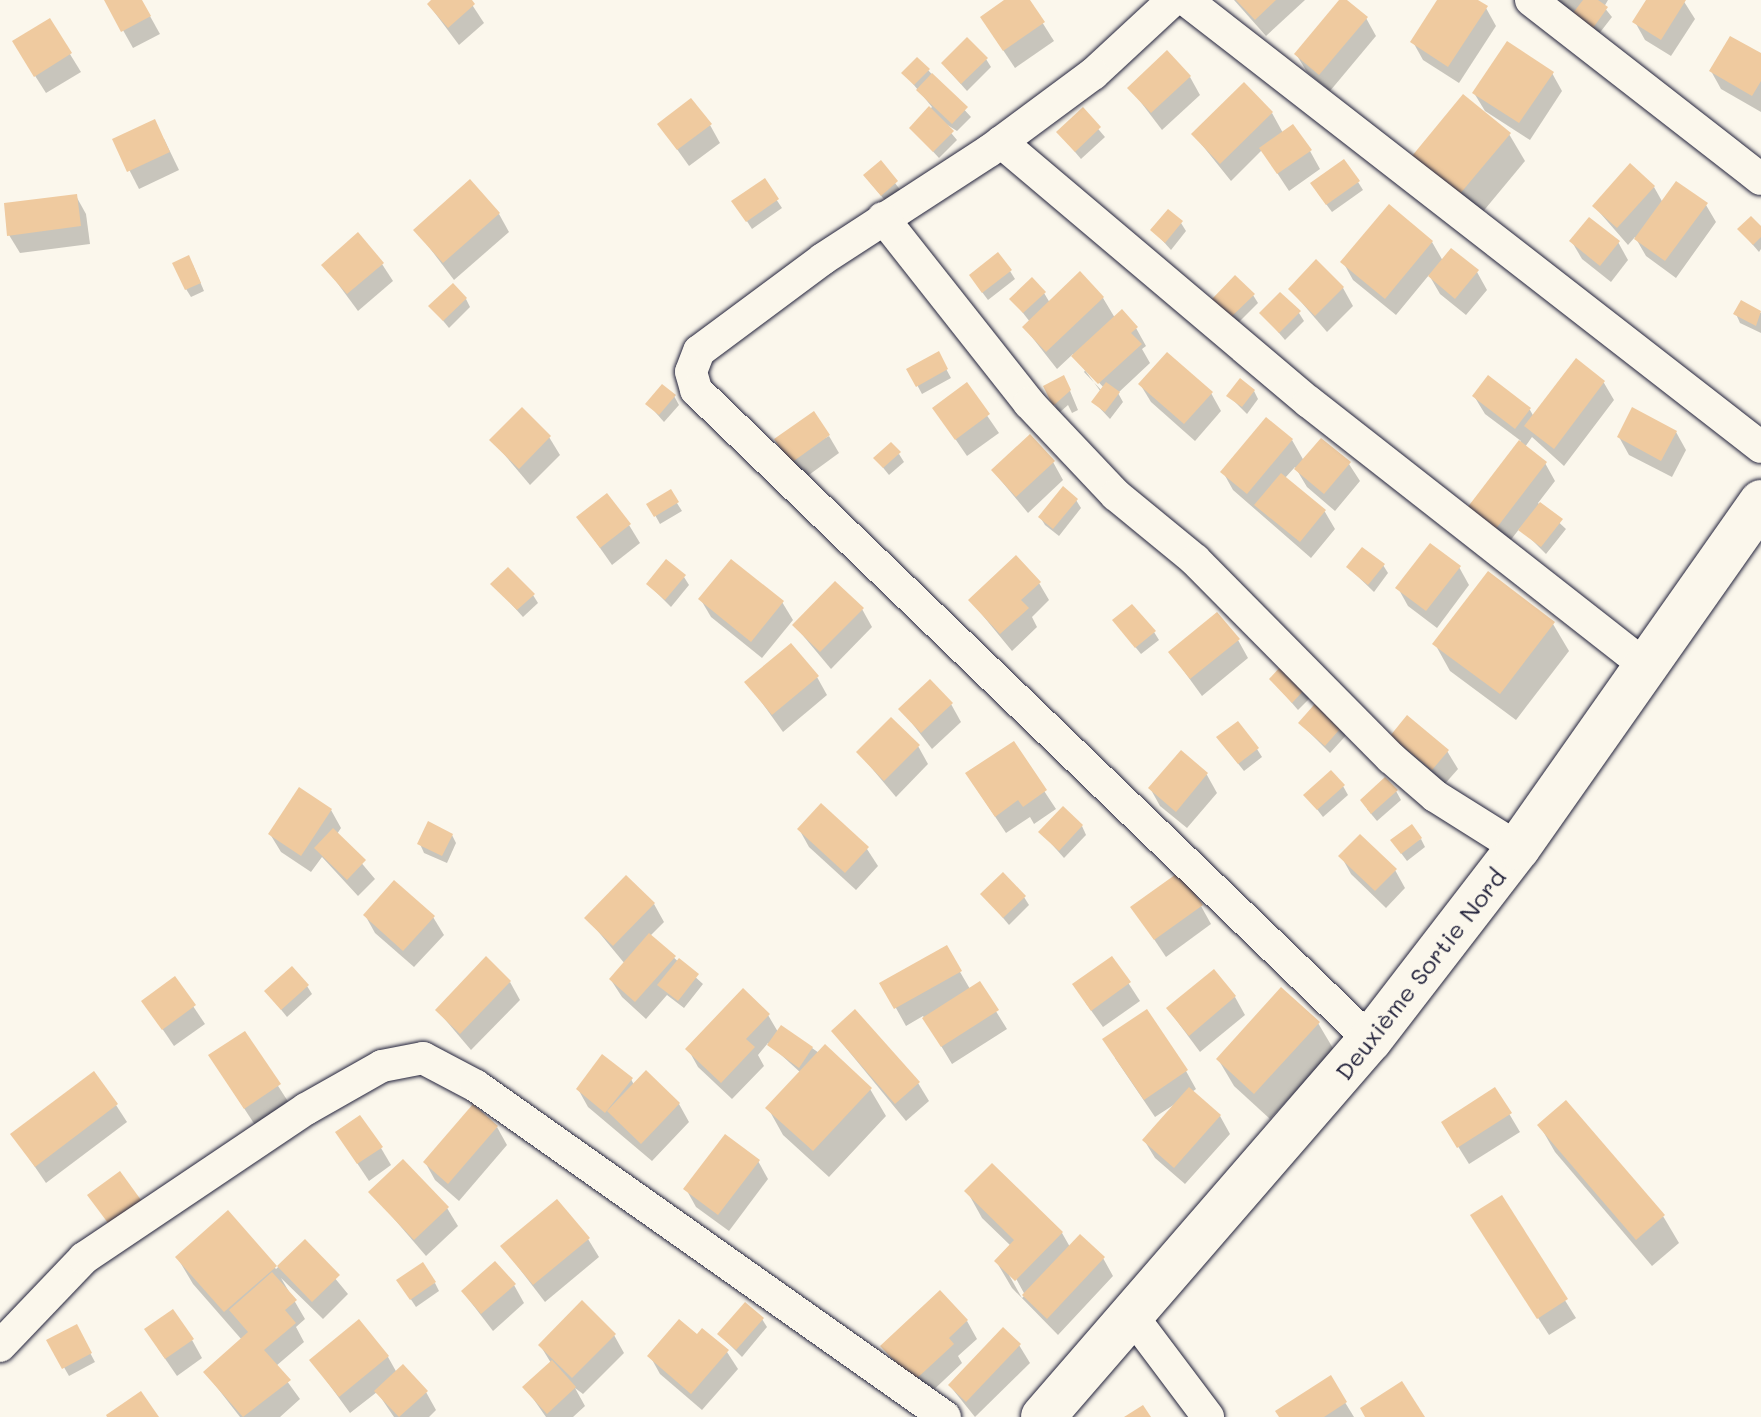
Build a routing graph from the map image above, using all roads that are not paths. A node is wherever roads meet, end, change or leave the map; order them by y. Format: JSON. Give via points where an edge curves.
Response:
{"nodes":[{"id":1,"x":1173,"y":0,"type":"edge"},
{"id":2,"x":1186,"y":0,"type":"edge"},
{"id":3,"x":1531,"y":0,"type":"edge"},
{"id":4,"x":1001,"y":142,"type":"junction"},
{"id":5,"x":1761,"y":179,"type":"edge"},
{"id":6,"x":883,"y":218,"type":"junction"},
{"id":7,"x":1761,"y":447,"type":"edge"},
{"id":8,"x":1761,"y":502,"type":"edge"},
{"id":9,"x":1646,"y":666,"type":"junction"},
{"id":10,"x":1518,"y":848,"type":"junction"},
{"id":11,"x":1370,"y":1040,"type":"junction"},
{"id":12,"x":1133,"y":1317,"type":"junction"},
{"id":13,"x":0,"y":1346,"type":"edge"},
{"id":14,"x":945,"y":1417,"type":"edge"},
{"id":15,"x":1043,"y":1417,"type":"edge"},
{"id":16,"x":1208,"y":1417,"type":"edge"}],
"edges":[{"from":1,"to":4,"type":"street","via":[[1093,74]]},
{"from":2,"to":7,"type":"street"},
{"from":3,"to":5,"type":"street"},
{"from":4,"to":6,"type":"street"},
{"from":4,"to":9,"type":"street","via":[[1309,402]]},
{"from":6,"to":10,"type":"street","via":[[1029,403],[1116,495],[1195,560],[1391,758],[1435,796]]},
{"from":6,"to":11,"type":"street","via":[[699,351],[691,372],[696,390]]},
{"from":8,"to":9,"type":"main road","name":"Deuxième Sortie Nord"},
{"from":9,"to":10,"type":"main road","name":"Deuxième Sortie Nord"},
{"from":10,"to":11,"type":"main road","name":"Deuxième Sortie Nord"},
{"from":11,"to":12,"type":"main road","name":"Deuxième Sortie Nord"},
{"from":12,"to":15,"type":"main road","name":"Deuxième Sortie Nord"},
{"from":12,"to":16,"type":"street"},
{"from":13,"to":14,"type":"street","via":[[84,1258],[306,1109],[382,1066],[423,1058],[476,1086]]}]}
